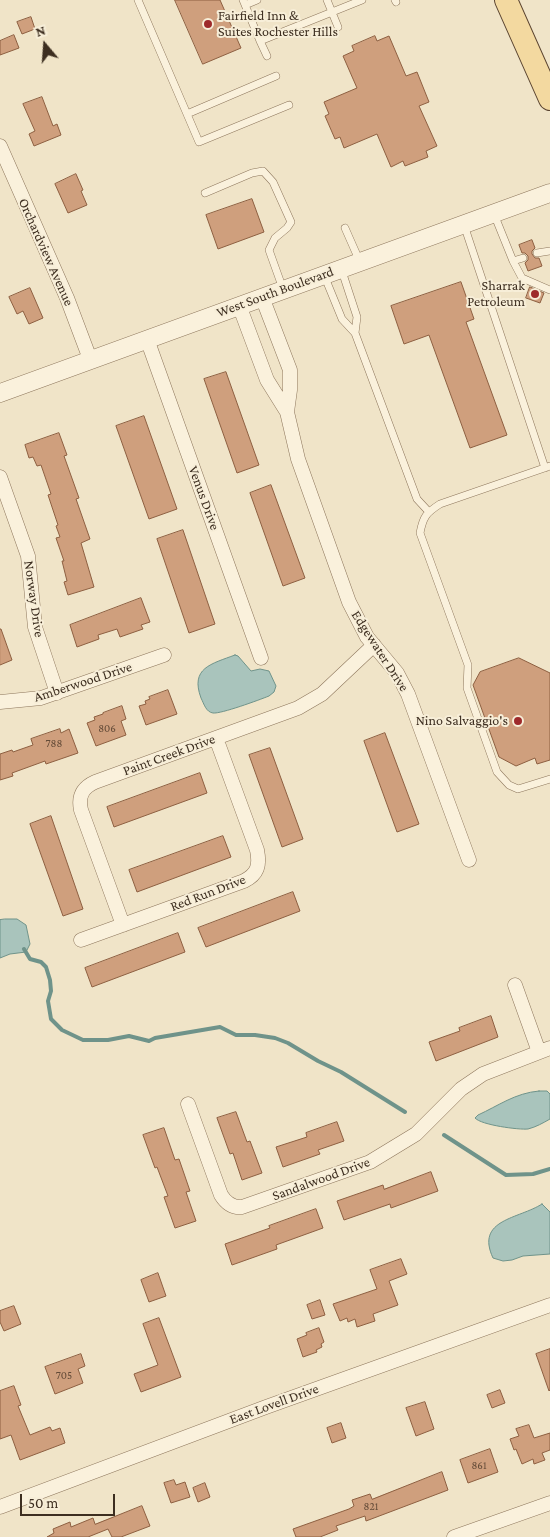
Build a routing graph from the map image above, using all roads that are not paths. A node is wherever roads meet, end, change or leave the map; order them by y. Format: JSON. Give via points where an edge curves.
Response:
{"nodes":[{"id":1,"x":138,"y":0,"type":"edge"},
{"id":2,"x":257,"y":0,"type":"edge"},
{"id":3,"x":326,"y":0,"type":"edge"},
{"id":4,"x":362,"y":0,"type":"edge"},
{"id":5,"x":506,"y":0,"type":"edge"},
{"id":6,"x":244,"y":2,"type":"edge"},
{"id":7,"x":331,"y":12,"type":"junction"},
{"id":8,"x":338,"y":27,"type":"dead end"},
{"id":9,"x":260,"y":41,"type":"junction"},
{"id":10,"x":267,"y":56,"type":"dead end"},
{"id":11,"x":276,"y":76,"type":"dead end"},
{"id":12,"x":550,"y":99,"type":"edge"},
{"id":13,"x":289,"y":105,"type":"dead end"},
{"id":14,"x":187,"y":114,"type":"junction"},
{"id":15,"x":0,"y":146,"type":"edge"},
{"id":16,"x":205,"y":192,"type":"dead end"},
{"id":17,"x":550,"y":193,"type":"edge"},
{"id":18,"x":494,"y":214,"type":"junction"},
{"id":19,"x":464,"y":224,"type":"junction"},
{"id":20,"x":345,"y":228,"type":"dead end"},
{"id":21,"x":550,"y":251,"type":"edge"},
{"id":22,"x":537,"y":252,"type":"dead end"},
{"id":23,"x":524,"y":258,"type":"dead end"},
{"id":24,"x":513,"y":261,"type":"junction"},
{"id":25,"x":360,"y":262,"type":"junction"},
{"id":26,"x":341,"y":268,"type":"junction"},
{"id":27,"x":324,"y":274,"type":"junction"},
{"id":28,"x":283,"y":290,"type":"junction"},
{"id":29,"x":550,"y":290,"type":"edge"},
{"id":30,"x":262,"y":297,"type":"junction"},
{"id":31,"x":239,"y":305,"type":"junction"},
{"id":32,"x":355,"y":333,"type":"junction"},
{"id":33,"x":147,"y":338,"type":"junction"},
{"id":34,"x":90,"y":359,"type":"junction"},
{"id":35,"x":0,"y":393,"type":"edge"},
{"id":36,"x":287,"y":412,"type":"junction"},
{"id":37,"x":548,"y":467,"type":"edge"},
{"id":38,"x":0,"y":477,"type":"edge"},
{"id":39,"x":429,"y":512,"type":"junction"},
{"id":40,"x":374,"y":645,"type":"junction"},
{"id":41,"x":164,"y":655,"type":"dead end"},
{"id":42,"x":261,"y":658,"type":"dead end"},
{"id":43,"x":57,"y":693,"type":"junction"},
{"id":44,"x":0,"y":702,"type":"edge"},
{"id":45,"x":216,"y":738,"type":"junction"},
{"id":46,"x":550,"y":779,"type":"edge"},
{"id":47,"x":470,"y":860,"type":"dead end"},
{"id":48,"x":123,"y":925,"type":"junction"},
{"id":49,"x":81,"y":940,"type":"dead end"},
{"id":50,"x":515,"y":985,"type":"dead end"},
{"id":51,"x":545,"y":1050,"type":"edge"},
{"id":52,"x":188,"y":1104,"type":"dead end"},
{"id":53,"x":550,"y":1305,"type":"edge"},
{"id":54,"x":550,"y":1503,"type":"edge"},
{"id":55,"x":0,"y":1507,"type":"edge"},
{"id":56,"x":454,"y":1537,"type":"edge"}],
"edges":[{"from":1,"to":14,"type":"lane"},
{"from":2,"to":6,"type":"lane"},
{"from":3,"to":7,"type":"lane"},
{"from":4,"to":7,"type":"lane"},
{"from":5,"to":12,"type":"main road"},
{"from":6,"to":9,"type":"lane"},
{"from":7,"to":8,"type":"lane"},
{"from":7,"to":9,"type":"lane"},
{"from":9,"to":10,"type":"lane"},
{"from":11,"to":14,"type":"lane"},
{"from":13,"to":14,"type":"lane","via":[[199,142]]},
{"from":15,"to":34,"type":"street","name":"Orchardview Avenue"},
{"from":16,"to":28,"type":"lane","via":[[264,171],[273,182],[291,222],[274,238],[269,250]]},
{"from":17,"to":18,"type":"street","name":"West South Boulevard"},
{"from":18,"to":19,"type":"street","name":"West South Boulevard"},
{"from":18,"to":24,"type":"lane"},
{"from":19,"to":25,"type":"street","name":"West South Boulevard"},
{"from":19,"to":37,"type":"lane"},
{"from":20,"to":25,"type":"lane"},
{"from":21,"to":22,"type":"lane"},
{"from":23,"to":24,"type":"lane"},
{"from":24,"to":29,"type":"lane","via":[[522,278]]},
{"from":25,"to":26,"type":"street","name":"West South Boulevard"},
{"from":26,"to":27,"type":"street","name":"West South Boulevard"},
{"from":26,"to":32,"type":"lane","via":[[357,317]]},
{"from":27,"to":28,"type":"street","name":"West South Boulevard"},
{"from":27,"to":32,"type":"lane","via":[[342,319]]},
{"from":28,"to":30,"type":"street","name":"West South Boulevard"},
{"from":30,"to":31,"type":"street","name":"West South Boulevard"},
{"from":30,"to":36,"type":"street","name":"Edgewater Drive","via":[[290,370]]},
{"from":31,"to":33,"type":"street","name":"West South Boulevard"},
{"from":31,"to":36,"type":"street","name":"Edgewater Drive","via":[[267,380]]},
{"from":32,"to":39,"type":"lane","via":[[417,499]]},
{"from":33,"to":34,"type":"street","name":"West South Boulevard"},
{"from":33,"to":42,"type":"street","name":"Venus Drive"},
{"from":34,"to":35,"type":"street","name":"West South Boulevard"},
{"from":36,"to":40,"type":"street","name":"Edgewater Drive","via":[[298,459],[349,602]]},
{"from":37,"to":39,"type":"lane","via":[[440,504]]},
{"from":38,"to":43,"type":"street","name":"Norway Drive","via":[[28,556],[35,626]]},
{"from":39,"to":46,"type":"lane","via":[[422,520],[420,533],[468,664],[467,688],[498,772],[518,789]]},
{"from":40,"to":45,"type":"street","name":"Paint Creek Drive","via":[[313,701]]},
{"from":40,"to":47,"type":"street","name":"Edgewater Drive","via":[[397,673],[408,694]]},
{"from":41,"to":43,"type":"street","name":"Amberwood Drive"},
{"from":43,"to":44,"type":"street","name":"Amberwood Drive","via":[[33,700]]},
{"from":45,"to":48,"type":"street","name":"Red Run Drive","via":[[257,850],[257,870],[244,881]]},
{"from":45,"to":48,"type":"street","name":"Paint Creek Drive","via":[[94,782],[81,792],[81,810]]},
{"from":48,"to":49,"type":"street","name":"Red Run Drive"},
{"from":50,"to":51,"type":"street"},
{"from":51,"to":52,"type":"street","name":"Sandalwood Drive","via":[[494,1068],[471,1082],[416,1134],[370,1162],[242,1207],[232,1206],[221,1195]]},
{"from":53,"to":55,"type":"street","name":"East Lovell Drive"},
{"from":54,"to":56,"type":"street"}]}
